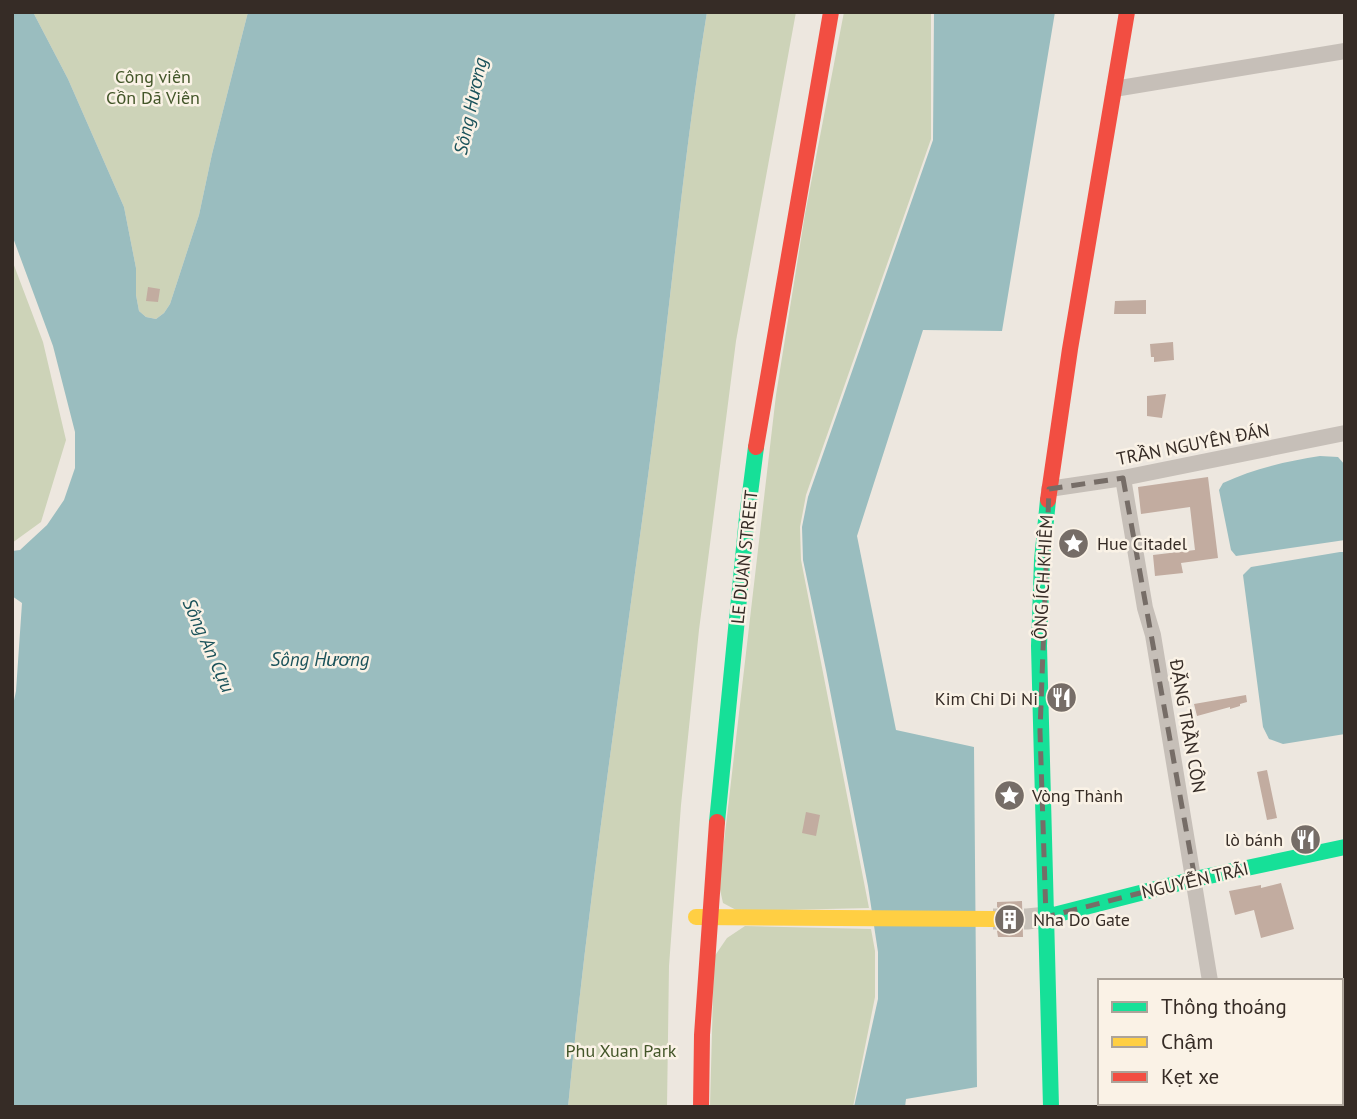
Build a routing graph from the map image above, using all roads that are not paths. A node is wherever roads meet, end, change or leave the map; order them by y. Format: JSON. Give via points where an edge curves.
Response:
{"nodes":[{"id":1,"x":816,"y":12,"type":"edge"},
{"id":2,"x":831,"y":12,"type":"edge"},
{"id":3,"x":1127,"y":12,"type":"edge"},
{"id":4,"x":1345,"y":51,"type":"edge"},
{"id":5,"x":1114,"y":89,"type":"junction"},
{"id":6,"x":785,"y":185,"type":"dead end"},
{"id":7,"x":762,"y":318,"type":"dead end"},
{"id":8,"x":1345,"y":433,"type":"edge"},
{"id":9,"x":1123,"y":478,"type":"junction"},
{"id":10,"x":1049,"y":489,"type":"junction"},
{"id":11,"x":1345,"y":847,"type":"edge"},
{"id":12,"x":1195,"y":879,"type":"junction"},
{"id":13,"x":703,"y":917,"type":"junction"},
{"id":14,"x":1046,"y":917,"type":"junction"},
{"id":15,"x":993,"y":919,"type":"tunnel mouth"},
{"id":16,"x":1210,"y":979,"type":"edge"},
{"id":17,"x":689,"y":1107,"type":"edge"},
{"id":18,"x":701,"y":1107,"type":"edge"},
{"id":19,"x":1051,"y":1107,"type":"edge"}],
"edges":[{"from":1,"to":6,"type":"main road"},
{"from":2,"to":13,"type":"main road","name":"LE DUAN STREET","via":[[760,418]]},
{"from":3,"to":5,"type":"main road","name":"ÔNG ÍCH KHIÊM"},
{"from":4,"to":5,"type":"street"},
{"from":5,"to":10,"type":"main road","name":"ÔNG ÍCH KHIÊM"},
{"from":7,"to":13,"type":"main road","name":"LE DUAN STREET","via":[[721,633],[703,817]]},
{"from":8,"to":9,"type":"street","name":"TRẦN NGUYÊN ĐÁN"},
{"from":9,"to":10,"type":"street","name":"TRẦN NGUYÊN ĐÁN"},
{"from":9,"to":12,"type":"street","name":"ĐẶNG TRẦN CÔN"},
{"from":10,"to":14,"type":"main road","name":"ÔNG ÍCH KHIÊM","via":[[1039,646]]},
{"from":11,"to":12,"type":"main road","name":"NGUYỄN TRÃI"},
{"from":12,"to":14,"type":"main road","name":"NGUYỄN TRÃI"},
{"from":12,"to":16,"type":"street","name":"ĐẶNG TRẦN CÔN"},
{"from":13,"to":15,"type":"main road"},
{"from":13,"to":17,"type":"main road","name":"LE DUAN STREET","via":[[692,985]]},
{"from":13,"to":18,"type":"main road","name":"LE DUAN STREET"},
{"from":14,"to":19,"type":"main road","name":"ÔNG ÍCH KHIÊM"}]}
